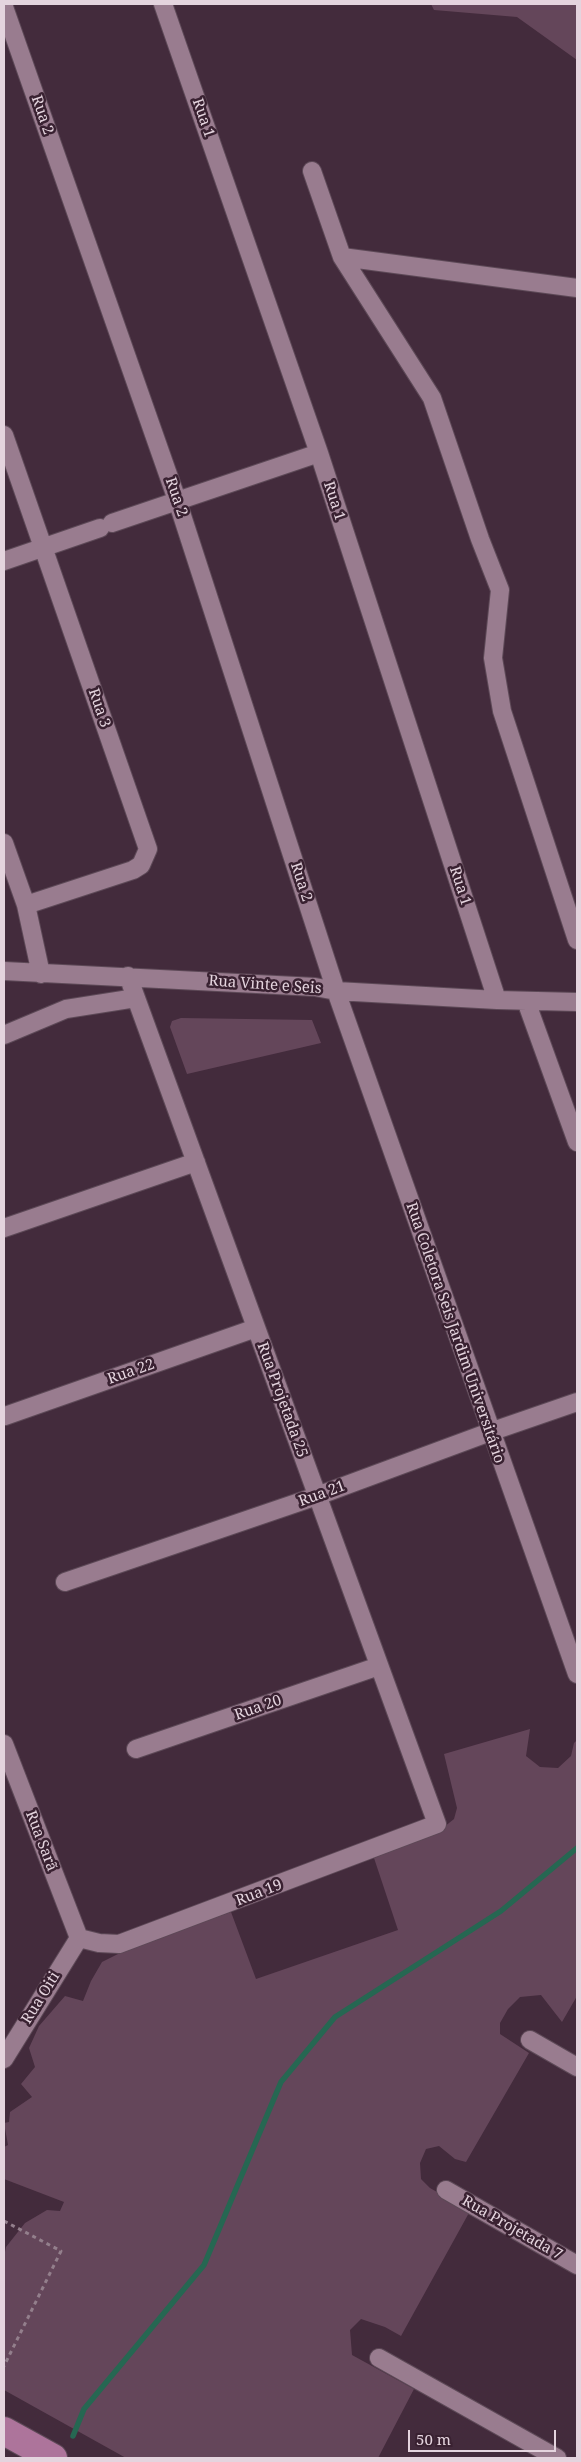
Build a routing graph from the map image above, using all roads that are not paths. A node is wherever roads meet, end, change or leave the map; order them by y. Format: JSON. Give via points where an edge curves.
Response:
{"nodes":[{"id":1,"x":163,"y":4,"type":"edge"},
{"id":2,"x":4,"y":7,"type":"edge"},
{"id":3,"x":312,"y":171,"type":"dead end"},
{"id":4,"x":342,"y":257,"type":"junction"},
{"id":5,"x":577,"y":288,"type":"edge"},
{"id":6,"x":4,"y":435,"type":"edge"},
{"id":7,"x":319,"y":453,"type":"junction"},
{"id":8,"x":177,"y":500,"type":"junction"},
{"id":9,"x":43,"y":548,"type":"junction"},
{"id":10,"x":4,"y":561,"type":"edge"},
{"id":11,"x":4,"y":843,"type":"edge"},
{"id":12,"x":26,"y":905,"type":"junction"},
{"id":13,"x":577,"y":940,"type":"edge"},
{"id":14,"x":4,"y":971,"type":"edge"},
{"id":15,"x":41,"y":974,"type":"junction"},
{"id":16,"x":128,"y":976,"type":"junction"},
{"id":17,"x":336,"y":991,"type":"junction"},
{"id":18,"x":136,"y":998,"type":"junction"},
{"id":19,"x":497,"y":1000,"type":"junction"},
{"id":20,"x":526,"y":1000,"type":"junction"},
{"id":21,"x":577,"y":1002,"type":"edge"},
{"id":22,"x":4,"y":1035,"type":"edge"},
{"id":23,"x":577,"y":1142,"type":"edge"},
{"id":24,"x":196,"y":1162,"type":"junction"},
{"id":25,"x":4,"y":1228,"type":"edge"},
{"id":26,"x":256,"y":1328,"type":"junction"},
{"id":27,"x":577,"y":1402,"type":"edge"},
{"id":28,"x":5,"y":1416,"type":"edge"},
{"id":29,"x":490,"y":1432,"type":"junction"},
{"id":30,"x":317,"y":1496,"type":"junction"},
{"id":31,"x":65,"y":1582,"type":"dead end"},
{"id":32,"x":379,"y":1666,"type":"junction"},
{"id":33,"x":577,"y":1674,"type":"edge"},
{"id":34,"x":4,"y":1744,"type":"edge"},
{"id":35,"x":136,"y":1749,"type":"dead end"},
{"id":36,"x":437,"y":1824,"type":"joint"},
{"id":37,"x":79,"y":1938,"type":"junction"},
{"id":38,"x":530,"y":2040,"type":"dead end"},
{"id":39,"x":4,"y":2059,"type":"edge"},
{"id":40,"x":577,"y":2067,"type":"edge"},
{"id":41,"x":446,"y":2190,"type":"dead end"},
{"id":42,"x":577,"y":2265,"type":"edge"},
{"id":43,"x":379,"y":2358,"type":"dead end"},
{"id":44,"x":4,"y":2431,"type":"edge"},
{"id":45,"x":54,"y":2458,"type":"edge"},
{"id":46,"x":557,"y":2458,"type":"edge"}],
"edges":[{"from":1,"to":7,"type":"street","name":"Rua 1"},
{"from":2,"to":8,"type":"street","name":"Rua 2"},
{"from":3,"to":4,"type":"street"},
{"from":4,"to":5,"type":"street"},
{"from":4,"to":13,"type":"street","via":[[432,398],[500,590],[493,658],[502,710]]},
{"from":6,"to":9,"type":"street","name":"Rua 3"},
{"from":7,"to":8,"type":"street"},
{"from":7,"to":19,"type":"street","name":"Rua 1"},
{"from":8,"to":9,"type":"street"},
{"from":8,"to":17,"type":"street","name":"Rua 2"},
{"from":9,"to":10,"type":"street"},
{"from":9,"to":12,"type":"street","name":"Rua 3","via":[[148,849],[141,865],[133,870]]},
{"from":11,"to":12,"type":"street"},
{"from":12,"to":15,"type":"street"},
{"from":14,"to":15,"type":"street","name":"Rua Vinte e Seis"},
{"from":15,"to":16,"type":"street","name":"Rua Vinte e Seis"},
{"from":16,"to":17,"type":"street","name":"Rua Vinte e Seis"},
{"from":16,"to":18,"type":"street","name":"Rua Projetada 25"},
{"from":17,"to":19,"type":"street","name":"Rua Vinte e Seis"},
{"from":17,"to":29,"type":"street","name":"Rua Coletora Seis Jardim Universitário"},
{"from":18,"to":22,"type":"street","via":[[66,1009]]},
{"from":18,"to":24,"type":"street","name":"Rua Projetada 25"},
{"from":19,"to":20,"type":"street","name":"Rua Vinte e Seis"},
{"from":20,"to":21,"type":"street","name":"Rua Vinte e Seis"},
{"from":20,"to":23,"type":"street"},
{"from":24,"to":25,"type":"street"},
{"from":24,"to":26,"type":"street","name":"Rua Projetada 25"},
{"from":26,"to":28,"type":"street","name":"Rua 22"},
{"from":26,"to":30,"type":"street","name":"Rua Projetada 25"},
{"from":27,"to":29,"type":"street","name":"Rua 21"},
{"from":29,"to":30,"type":"street","name":"Rua 21"},
{"from":29,"to":33,"type":"street","name":"Rua Coletora Seis Jardim Universitário"},
{"from":30,"to":31,"type":"street","name":"Rua 21"},
{"from":30,"to":32,"type":"street","name":"Rua Projetada 25"},
{"from":32,"to":35,"type":"street","name":"Rua 20"},
{"from":32,"to":36,"type":"street","name":"Rua Projetada 25"},
{"from":34,"to":37,"type":"street","name":"Rua Sarã"},
{"from":36,"to":37,"type":"street","name":"Rua 19","via":[[119,1944],[99,1944]]},
{"from":37,"to":39,"type":"street","name":"Rua Oiti"},
{"from":38,"to":40,"type":"street"},
{"from":41,"to":42,"type":"street","name":"Rua Projetada 7"},
{"from":43,"to":46,"type":"street"},
{"from":44,"to":45,"type":"main road"}]}
